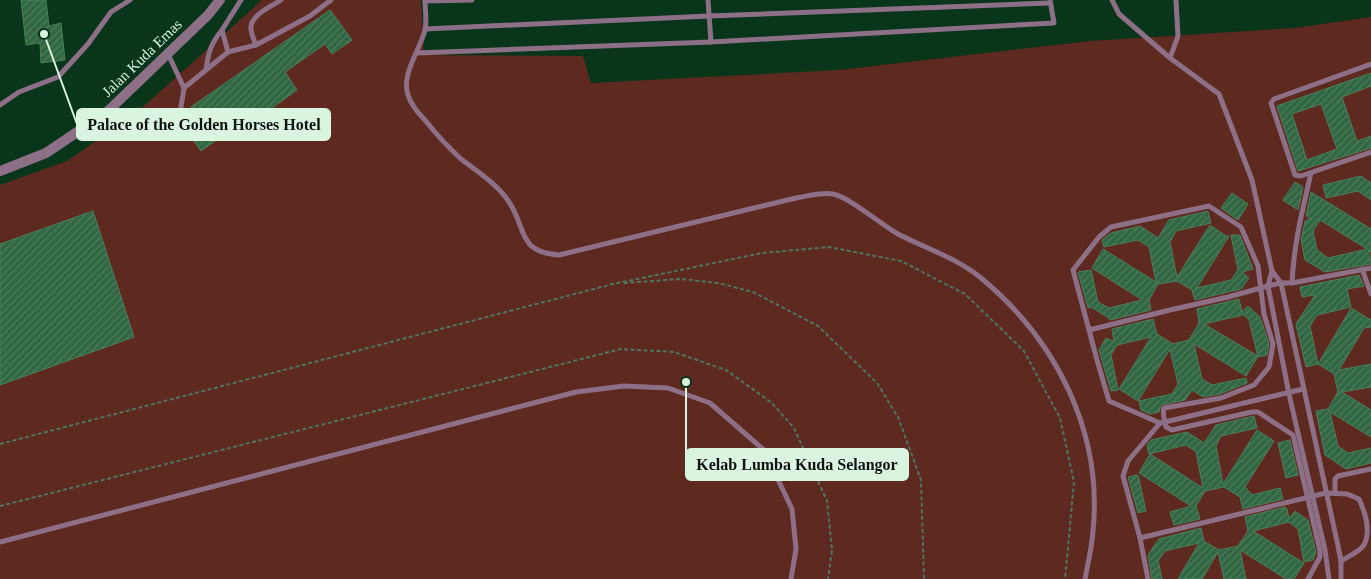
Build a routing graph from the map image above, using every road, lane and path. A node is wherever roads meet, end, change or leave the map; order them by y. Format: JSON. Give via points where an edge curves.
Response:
{"nodes":[{"id":1,"x":130,"y":0,"type":"edge"},
{"id":2,"x":220,"y":0,"type":"edge"},
{"id":3,"x":241,"y":0,"type":"edge"},
{"id":4,"x":281,"y":0,"type":"edge"},
{"id":5,"x":331,"y":0,"type":"edge"},
{"id":6,"x":472,"y":0,"type":"edge"},
{"id":7,"x":708,"y":0,"type":"edge"},
{"id":8,"x":1112,"y":0,"type":"edge"},
{"id":9,"x":1176,"y":0,"type":"edge"},
{"id":10,"x":425,"y":1,"type":"edge"},
{"id":11,"x":1050,"y":2,"type":"edge"},
{"id":12,"x":709,"y":16,"type":"junction"},
{"id":13,"x":425,"y":29,"type":"junction"},
{"id":14,"x":222,"y":30,"type":"junction"},
{"id":15,"x":711,"y":42,"type":"junction"},
{"id":16,"x":256,"y":45,"type":"junction"},
{"id":17,"x":228,"y":52,"type":"junction"},
{"id":18,"x":417,"y":52,"type":"junction"},
{"id":19,"x":168,"y":54,"type":"junction"},
{"id":20,"x":1170,"y":58,"type":"junction"},
{"id":21,"x":1371,"y":64,"type":"edge"},
{"id":22,"x":206,"y":70,"type":"junction"},
{"id":23,"x":184,"y":88,"type":"junction"},
{"id":24,"x":0,"y":105,"type":"edge"},
{"id":25,"x":181,"y":107,"type":"dead end"},
{"id":26,"x":1371,"y":152,"type":"edge"},
{"id":27,"x":0,"y":171,"type":"edge"},
{"id":28,"x":1312,"y":173,"type":"junction"},
{"id":29,"x":1371,"y":268,"type":"edge"},
{"id":30,"x":1362,"y":269,"type":"junction"},
{"id":31,"x":1272,"y":271,"type":"junction"},
{"id":32,"x":1281,"y":283,"type":"junction"},
{"id":33,"x":1292,"y":283,"type":"junction"},
{"id":34,"x":613,"y":284,"type":"junction"},
{"id":35,"x":1268,"y":286,"type":"junction"},
{"id":36,"x":1260,"y":288,"type":"junction"},
{"id":37,"x":1371,"y":294,"type":"edge"},
{"id":38,"x":1089,"y":330,"type":"junction"},
{"id":39,"x":1303,"y":389,"type":"junction"},
{"id":40,"x":1289,"y":394,"type":"junction"},
{"id":41,"x":1162,"y":422,"type":"junction"},
{"id":42,"x":0,"y":444,"type":"edge"},
{"id":43,"x":1371,"y":469,"type":"edge"},
{"id":44,"x":1326,"y":493,"type":"junction"},
{"id":45,"x":1335,"y":494,"type":"junction"},
{"id":46,"x":1310,"y":497,"type":"junction"},
{"id":47,"x":0,"y":506,"type":"edge"},
{"id":48,"x":1140,"y":538,"type":"junction"},
{"id":49,"x":0,"y":542,"type":"edge"},
{"id":50,"x":1341,"y":561,"type":"junction"},
{"id":51,"x":791,"y":579,"type":"edge"},
{"id":52,"x":828,"y":579,"type":"edge"},
{"id":53,"x":924,"y":579,"type":"edge"},
{"id":54,"x":1065,"y":579,"type":"edge"},
{"id":55,"x":1085,"y":579,"type":"edge"},
{"id":56,"x":1148,"y":579,"type":"edge"},
{"id":57,"x":1308,"y":579,"type":"edge"},
{"id":58,"x":1329,"y":579,"type":"edge"},
{"id":59,"x":1341,"y":579,"type":"edge"}],
"edges":[{"from":1,"to":24,"type":"lane","via":[[111,12],[58,77],[19,92]]},
{"from":2,"to":19,"type":"street","name":"Jalan Kuda Emas"},
{"from":3,"to":14,"type":"lane"},
{"from":4,"to":16,"type":"lane","via":[[253,20],[250,27]]},
{"from":5,"to":16,"type":"lane","via":[[310,16]]},
{"from":6,"to":10,"type":"lane"},
{"from":7,"to":12,"type":"lane"},
{"from":8,"to":20,"type":"lane","via":[[1119,14]]},
{"from":9,"to":20,"type":"lane","via":[[1178,36]]},
{"from":10,"to":13,"type":"lane"},
{"from":11,"to":12,"type":"lane"},
{"from":11,"to":15,"type":"lane","via":[[1054,23]]},
{"from":12,"to":13,"type":"lane"},
{"from":12,"to":15,"type":"lane"},
{"from":13,"to":18,"type":"lane"},
{"from":14,"to":17,"type":"lane"},
{"from":14,"to":22,"type":"lane","via":[[208,52]]},
{"from":15,"to":18,"type":"lane"},
{"from":16,"to":17,"type":"lane"},
{"from":17,"to":22,"type":"lane"},
{"from":18,"to":55,"type":"lane","via":[[407,77],[407,94],[413,107],[441,140],[492,183],[508,201],[524,238],[542,252],[559,255],[796,198],[834,194],[890,230],[957,262],[981,278],[1024,320],[1051,354],[1073,398],[1088,442],[1094,491],[1093,530]]},
{"from":19,"to":23,"type":"lane"},
{"from":19,"to":27,"type":"street","name":"Jalan Kuda Emas","via":[[107,112],[46,153]]},
{"from":20,"to":31,"type":"lane","via":[[1219,94],[1252,180]]},
{"from":21,"to":28,"type":"lane","via":[[1271,101],[1294,173],[1298,176]]},
{"from":22,"to":23,"type":"lane"},
{"from":23,"to":25,"type":"lane"},
{"from":26,"to":28,"type":"lane"},
{"from":28,"to":33,"type":"lane","via":[[1300,216]]},
{"from":29,"to":30,"type":"lane"},
{"from":30,"to":33,"type":"lane"},
{"from":30,"to":37,"type":"lane"},
{"from":31,"to":32,"type":"lane"},
{"from":31,"to":35,"type":"lane"},
{"from":32,"to":33,"type":"lane"},
{"from":32,"to":35,"type":"lane"},
{"from":32,"to":39,"type":"lane"},
{"from":34,"to":42,"type":"path"},
{"from":34,"to":53,"type":"path","via":[[681,279],[718,283],[753,292],[818,326],[876,383],[898,417],[921,480]]},
{"from":34,"to":54,"type":"path","via":[[762,253],[829,247],[901,261],[965,294],[1024,351],[1060,418],[1074,482]]},
{"from":35,"to":36,"type":"lane"},
{"from":35,"to":40,"type":"lane"},
{"from":36,"to":38,"type":"lane"},
{"from":36,"to":38,"type":"lane","via":[[1258,266],[1241,228],[1209,206],[1111,227],[1073,270]]},
{"from":36,"to":41,"type":"lane","via":[[1273,344],[1269,367],[1254,385],[1221,398],[1164,408]]},
{"from":38,"to":41,"type":"lane","via":[[1109,401]]},
{"from":39,"to":40,"type":"lane"},
{"from":39,"to":44,"type":"lane"},
{"from":40,"to":41,"type":"lane"},
{"from":40,"to":46,"type":"lane"},
{"from":41,"to":46,"type":"lane","via":[[1172,430],[1258,412],[1293,436]]},
{"from":41,"to":48,"type":"lane","via":[[1128,461],[1123,476]]},
{"from":43,"to":45,"type":"lane","via":[[1338,476]]},
{"from":44,"to":45,"type":"lane"},
{"from":44,"to":46,"type":"lane"},
{"from":44,"to":50,"type":"lane"},
{"from":45,"to":50,"type":"lane","via":[[1359,499],[1368,526],[1365,544]]},
{"from":46,"to":48,"type":"lane"},
{"from":46,"to":57,"type":"lane","via":[[1320,558]]},
{"from":46,"to":58,"type":"lane","via":[[1326,550]]},
{"from":47,"to":52,"type":"path","via":[[621,349],[674,352],[726,370],[772,403],[794,428],[827,501],[832,550]]},
{"from":48,"to":56,"type":"lane"},
{"from":49,"to":51,"type":"lane","via":[[576,392],[624,386],[668,388],[710,403],[764,450],[792,509],[796,549]]},
{"from":50,"to":59,"type":"lane"}]}
